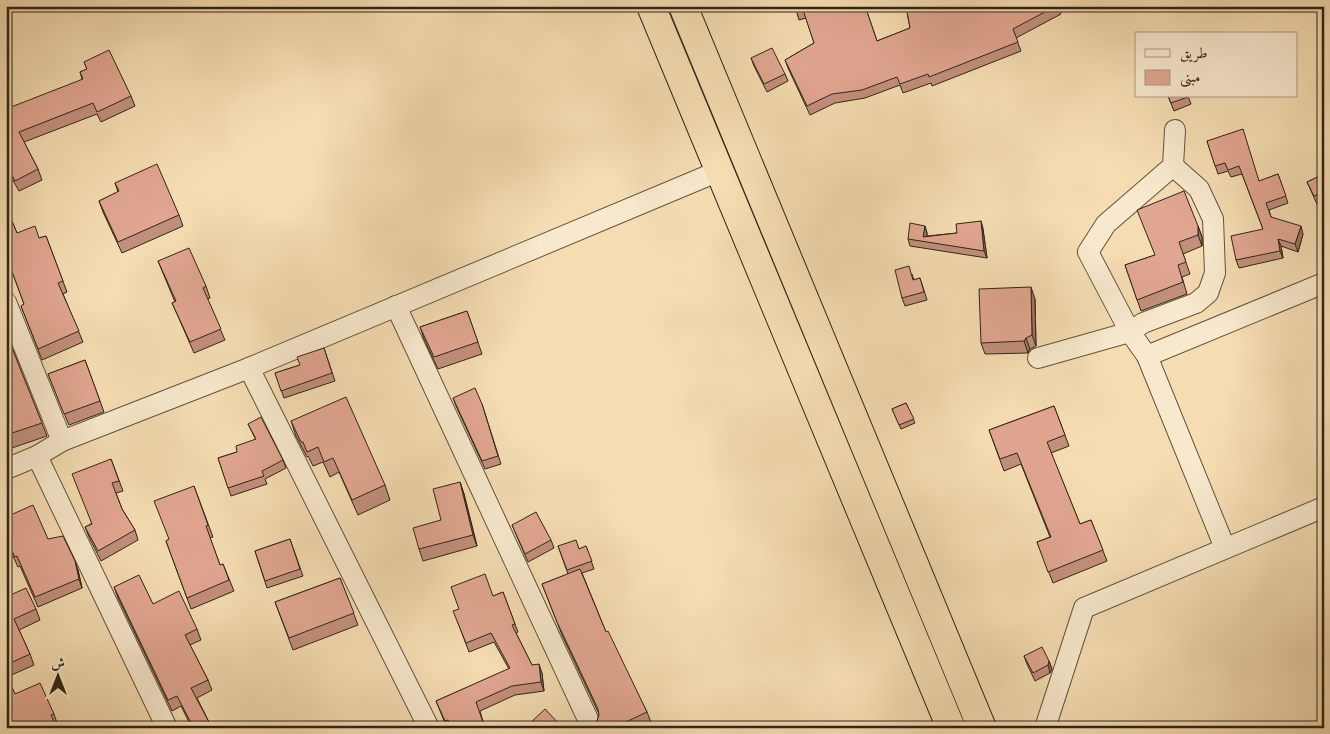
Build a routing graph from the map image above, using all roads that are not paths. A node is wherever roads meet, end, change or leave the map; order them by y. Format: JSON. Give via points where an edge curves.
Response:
{"nodes":[{"id":1,"x":651,"y":6,"type":"edge"},
{"id":2,"x":683,"y":6,"type":"edge"},
{"id":3,"x":1176,"y":130,"type":"dead end"},
{"id":4,"x":1173,"y":166,"type":"junction"},
{"id":5,"x":719,"y":171,"type":"junction"},
{"id":6,"x":1324,"y":283,"type":"edge"},
{"id":7,"x":6,"y":302,"type":"edge"},
{"id":8,"x":396,"y":306,"type":"junction"},
{"id":9,"x":1130,"y":332,"type":"junction"},
{"id":10,"x":1147,"y":356,"type":"junction"},
{"id":11,"x":1038,"y":358,"type":"dead end"},
{"id":12,"x":249,"y":368,"type":"junction"},
{"id":13,"x":62,"y":441,"type":"junction"},
{"id":14,"x":37,"y":456,"type":"junction"},
{"id":15,"x":6,"y":469,"type":"edge"},
{"id":16,"x":1324,"y":507,"type":"edge"},
{"id":17,"x":1225,"y":548,"type":"junction"},
{"id":18,"x":167,"y":728,"type":"edge"},
{"id":19,"x":429,"y":728,"type":"edge"},
{"id":20,"x":592,"y":728,"type":"edge"},
{"id":21,"x":951,"y":728,"type":"edge"},
{"id":22,"x":982,"y":728,"type":"edge"},
{"id":23,"x":1045,"y":728,"type":"edge"}],
"edges":[{"from":1,"to":5,"type":"highway"},
{"from":2,"to":22,"type":"highway"},
{"from":3,"to":4,"type":"street"},
{"from":4,"to":9,"type":"street","via":[[1106,224],[1088,252]]},
{"from":4,"to":9,"type":"street","via":[[1199,189],[1213,219],[1214,273],[1208,293],[1196,303],[1143,323]]},
{"from":5,"to":8,"type":"street"},
{"from":5,"to":21,"type":"highway"},
{"from":6,"to":10,"type":"street"},
{"from":7,"to":13,"type":"street"},
{"from":8,"to":12,"type":"street"},
{"from":8,"to":20,"type":"street"},
{"from":9,"to":10,"type":"street"},
{"from":9,"to":11,"type":"street"},
{"from":10,"to":17,"type":"street"},
{"from":12,"to":13,"type":"street"},
{"from":12,"to":19,"type":"street"},
{"from":13,"to":14,"type":"street"},
{"from":14,"to":15,"type":"street"},
{"from":14,"to":18,"type":"street"},
{"from":16,"to":17,"type":"street"},
{"from":17,"to":23,"type":"street","via":[[1084,608]]}]}
